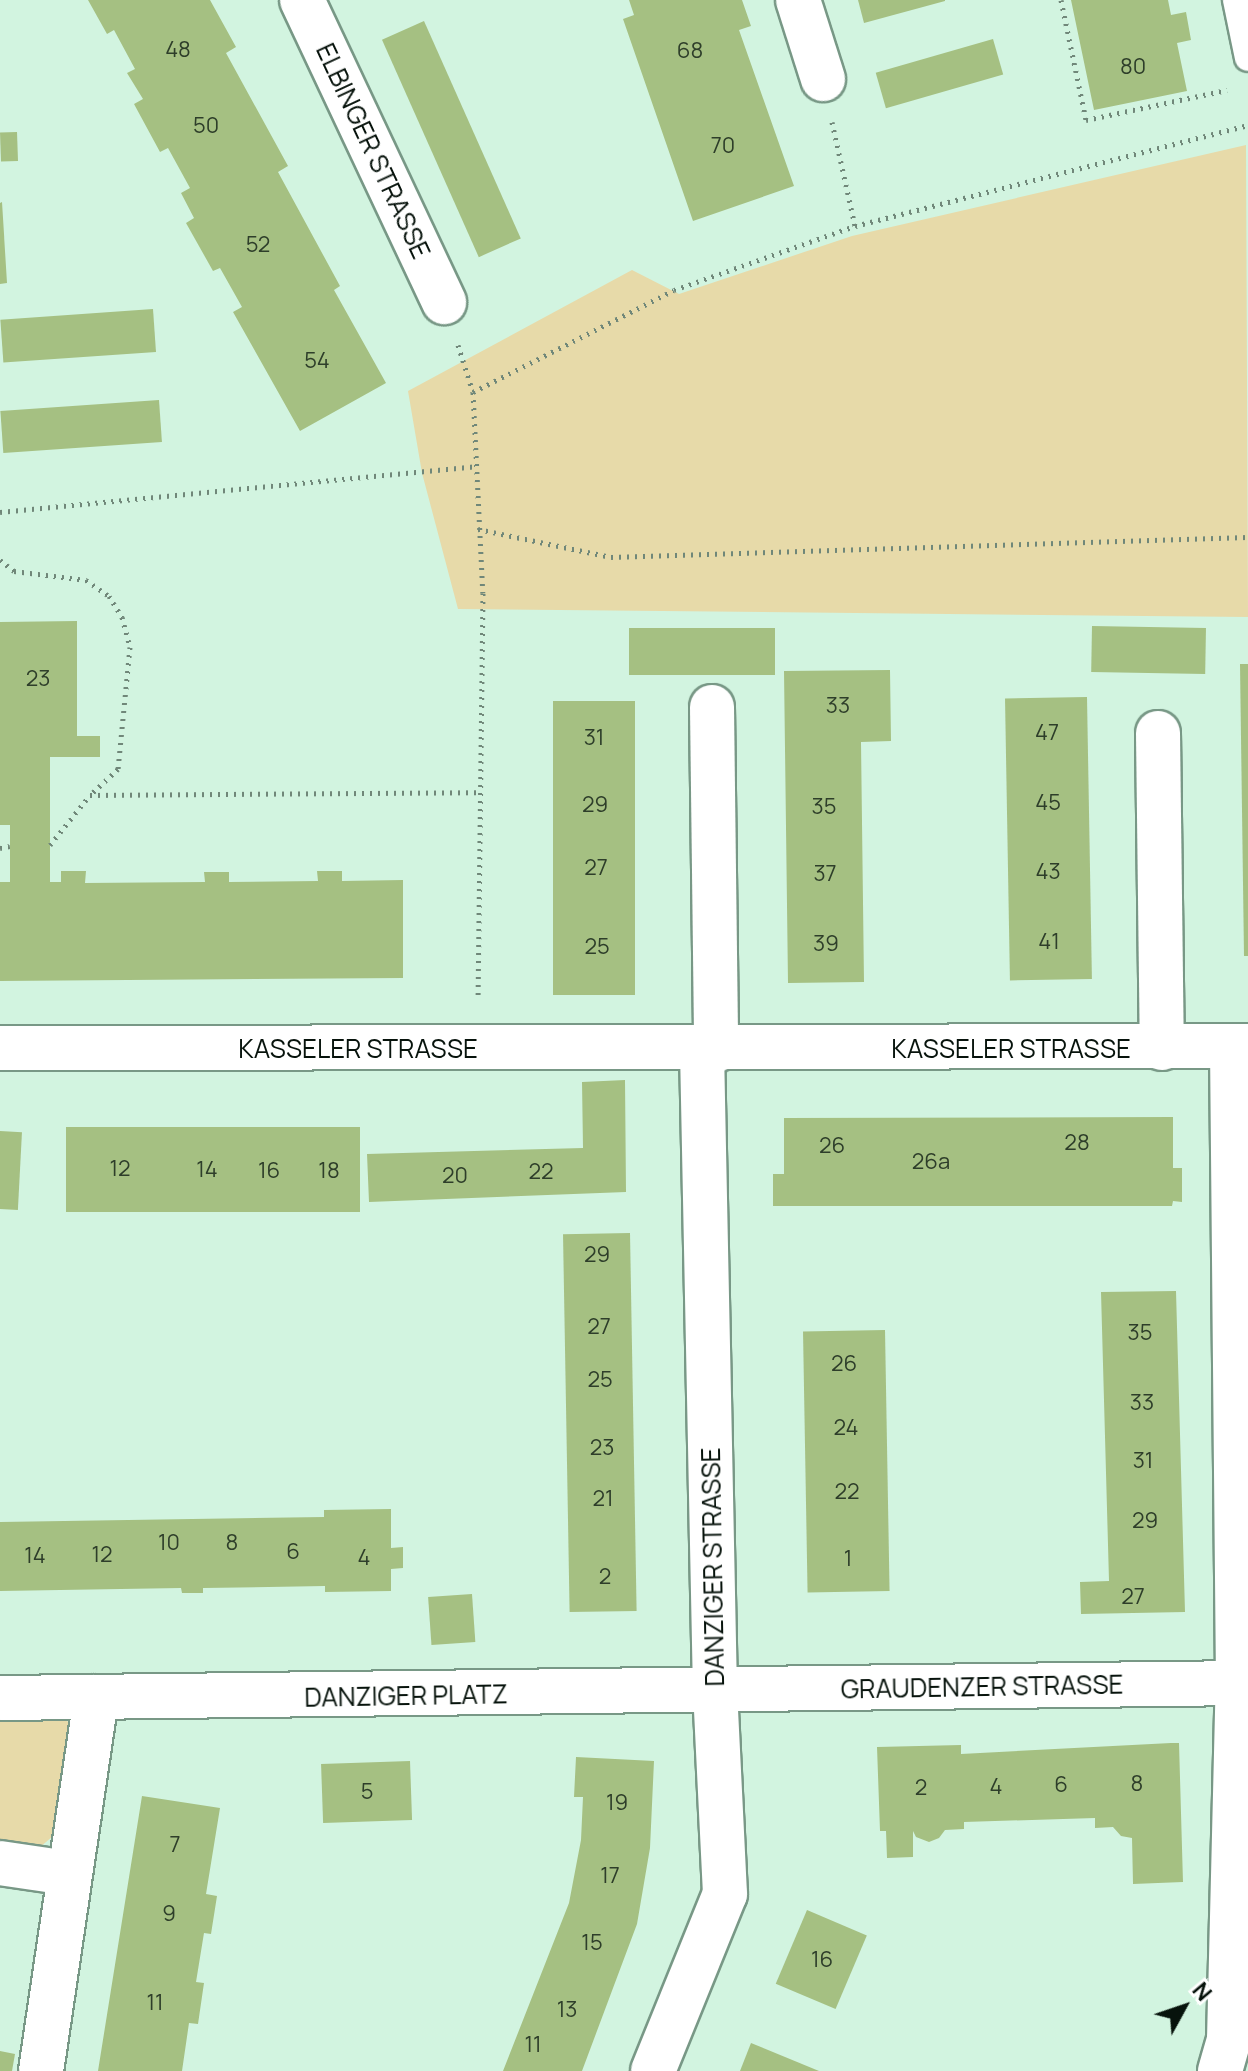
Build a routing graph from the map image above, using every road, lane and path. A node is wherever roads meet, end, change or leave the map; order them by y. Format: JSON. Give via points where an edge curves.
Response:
{"nodes":[{"id":1,"x":302,"y":0,"type":"edge"},
{"id":2,"x":798,"y":0,"type":"edge"},
{"id":3,"x":1061,"y":0,"type":"edge"},
{"id":4,"x":1236,"y":0,"type":"edge"},
{"id":5,"x":1248,"y":58,"type":"edge"},
{"id":6,"x":823,"y":79,"type":"joint"},
{"id":7,"x":1233,"y":89,"type":"dead end"},
{"id":8,"x":1248,"y":125,"type":"edge"},
{"id":9,"x":855,"y":226,"type":"junction"},
{"id":10,"x":444,"y":302,"type":"dead end"},
{"id":11,"x":476,"y":466,"type":"junction"},
{"id":12,"x":0,"y":512,"type":"edge"},
{"id":13,"x":478,"y":529,"type":"junction"},
{"id":14,"x":1248,"y":537,"type":"edge"},
{"id":15,"x":0,"y":560,"type":"edge"},
{"id":16,"x":712,"y":707,"type":"dead end"},
{"id":17,"x":1158,"y":733,"type":"dead end"},
{"id":18,"x":479,"y":792,"type":"junction"},
{"id":19,"x":90,"y":795,"type":"junction"},
{"id":20,"x":50,"y":845,"type":"dead end"},
{"id":21,"x":10,"y":846,"type":"dead end"},
{"id":22,"x":0,"y":848,"type":"edge"},
{"id":23,"x":1240,"y":1046,"type":"edge"},
{"id":24,"x":0,"y":1048,"type":"edge"},
{"id":25,"x":1162,"y":1048,"type":"junction"},
{"id":26,"x":478,"y":1049,"type":"junction"},
{"id":27,"x":709,"y":1050,"type":"junction"},
{"id":28,"x":1243,"y":1683,"type":"edge"},
{"id":29,"x":715,"y":1692,"type":"junction"},
{"id":30,"x":96,"y":1697,"type":"junction"},
{"id":31,"x":0,"y":1698,"type":"edge"},
{"id":32,"x":0,"y":1863,"type":"edge"},
{"id":33,"x":68,"y":1873,"type":"junction"},
{"id":34,"x":41,"y":2071,"type":"edge"},
{"id":35,"x":653,"y":2071,"type":"edge"},
{"id":36,"x":1220,"y":2071,"type":"edge"}],
"edges":[{"from":1,"to":10,"type":"street","name":"ELBINGER STRASSE"},
{"from":2,"to":6,"type":"street"},
{"from":3,"to":7,"type":"path","via":[[1086,120]]},
{"from":4,"to":5,"type":"lane"},
{"from":6,"to":9,"type":"path"},
{"from":8,"to":9,"type":"path"},
{"from":9,"to":11,"type":"path","via":[[674,290],[473,392]]},
{"from":11,"to":12,"type":"path"},
{"from":11,"to":13,"type":"path"},
{"from":13,"to":14,"type":"path","via":[[611,557]]},
{"from":13,"to":18,"type":"path","via":[[483,593]]},
{"from":15,"to":19,"type":"path","via":[[14,571],[86,580],[109,596],[122,617],[130,647],[118,769]]},
{"from":16,"to":27,"type":"street"},
{"from":17,"to":25,"type":"street","name":"KASSELER STRASSE"},
{"from":18,"to":19,"type":"path"},
{"from":18,"to":26,"type":"path"},
{"from":19,"to":20,"type":"path"},
{"from":21,"to":22,"type":"path"},
{"from":23,"to":25,"type":"street","name":"KASSELER STRASSE"},
{"from":23,"to":28,"type":"street"},
{"from":24,"to":26,"type":"street","name":"KASSELER STRASSE"},
{"from":25,"to":27,"type":"street","name":"KASSELER STRASSE"},
{"from":26,"to":27,"type":"street","name":"KASSELER STRASSE"},
{"from":27,"to":29,"type":"street","name":"DANZIGER STRASSE"},
{"from":28,"to":29,"type":"street","name":"GRAUDENZER STRASSE"},
{"from":28,"to":36,"type":"street","via":[[1229,2040]]},
{"from":29,"to":30,"type":"street","name":"DANZIGER PLATZ"},
{"from":29,"to":35,"type":"street","name":"DANZIGER STRASSE","via":[[725,1894]]},
{"from":30,"to":31,"type":"street","name":"DANZIGER PLATZ"},
{"from":30,"to":33,"type":"street"},
{"from":32,"to":33,"type":"street"},
{"from":33,"to":34,"type":"street"}]}
